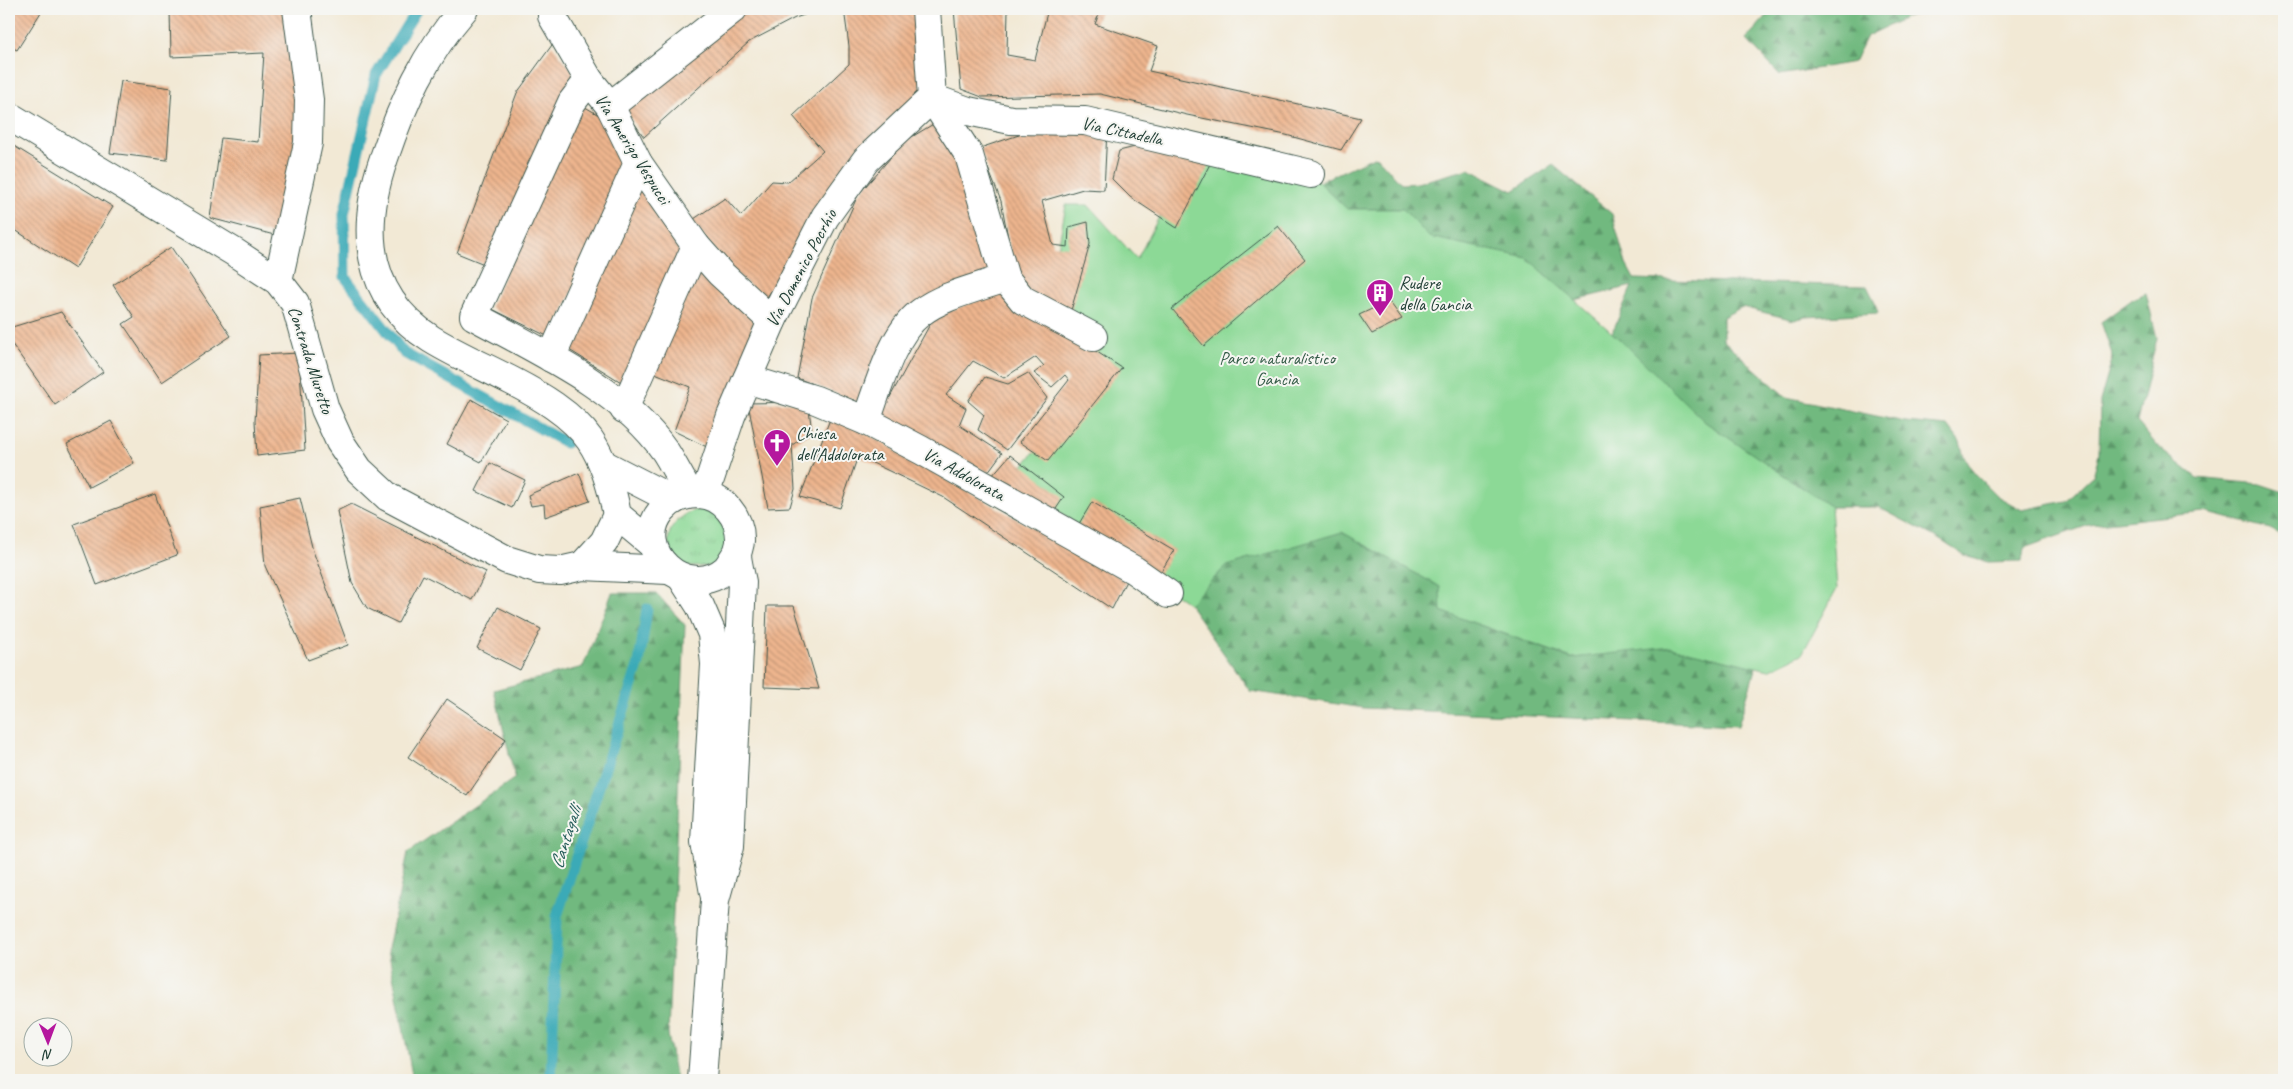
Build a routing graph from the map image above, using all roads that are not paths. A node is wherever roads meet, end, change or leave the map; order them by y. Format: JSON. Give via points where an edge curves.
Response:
{"nodes":[{"id":1,"x":297,"y":9,"type":"edge"},
{"id":2,"x":464,"y":9,"type":"edge"},
{"id":3,"x":553,"y":9,"type":"edge"},
{"id":4,"x":734,"y":9,"type":"edge"},
{"id":5,"x":926,"y":9,"type":"edge"},
{"id":6,"x":589,"y":80,"type":"junction"},
{"id":7,"x":932,"y":98,"type":"junction"},
{"id":8,"x":610,"y":106,"type":"junction"},
{"id":9,"x":9,"y":116,"type":"edge"},
{"id":10,"x":638,"y":163,"type":"junction"},
{"id":11,"x":1311,"y":174,"type":"dead end"},
{"id":12,"x":696,"y":246,"type":"junction"},
{"id":13,"x":1005,"y":278,"type":"junction"},
{"id":14,"x":278,"y":281,"type":"junction"},
{"id":15,"x":772,"y":321,"type":"junction"},
{"id":16,"x":1093,"y":337,"type":"dead end"},
{"id":17,"x":551,"y":358,"type":"junction"},
{"id":18,"x":747,"y":379,"type":"junction"},
{"id":19,"x":624,"y":409,"type":"junction"},
{"id":20,"x":866,"y":421,"type":"junction"},
{"id":21,"x":603,"y":464,"type":"junction"},
{"id":22,"x":689,"y":496,"type":"junction"},
{"id":23,"x":616,"y":514,"type":"junction"},
{"id":24,"x":653,"y":545,"type":"junction"},
{"id":25,"x":737,"y":553,"type":"junction"},
{"id":26,"x":582,"y":566,"type":"junction"},
{"id":27,"x":675,"y":574,"type":"junction"},
{"id":28,"x":1168,"y":594,"type":"dead end"},
{"id":29,"x":715,"y":900,"type":"junction"},
{"id":30,"x":702,"y":1080,"type":"edge"}],
"edges":[{"from":1,"to":14,"type":"street","via":[[309,100],[308,143]]},
{"from":2,"to":21,"type":"street","via":[[441,35],[401,109],[376,181],[370,235],[377,276],[385,294],[404,316],[431,338],[538,394],[589,439]]},
{"from":3,"to":6,"type":"street","name":"Via Amerigo Vespucci","via":[[552,16]]},
{"from":4,"to":8,"type":"street"},
{"from":5,"to":7,"type":"street"},
{"from":6,"to":8,"type":"street","name":"Via Amerigo Vespucci"},
{"from":6,"to":17,"type":"street","via":[[572,102],[474,316]]},
{"from":7,"to":11,"type":"street","name":"Via Cittadella","via":[[968,111],[1010,120],[1085,121]]},
{"from":7,"to":13,"type":"street","via":[[969,155]]},
{"from":7,"to":15,"type":"street","name":"Via Domenico Pocrhio","via":[[866,160],[825,216]]},
{"from":8,"to":10,"type":"street","name":"Via Amerigo Vespucci"},
{"from":9,"to":14,"type":"street","name":"Contrada Muretto"},
{"from":10,"to":12,"type":"street","name":"Via Amerigo Vespucci"},
{"from":10,"to":17,"type":"street"},
{"from":12,"to":15,"type":"street","name":"Via Amerigo Vespucci"},
{"from":12,"to":19,"type":"street"},
{"from":13,"to":16,"type":"street","via":[[1023,300]]},
{"from":13,"to":20,"type":"street","via":[[942,301],[920,313],[905,328]]},
{"from":14,"to":26,"type":"street","name":"Contrada Muretto","via":[[295,303],[325,409],[340,442],[359,470],[388,497],[507,560],[539,570],[560,571]]},
{"from":15,"to":18,"type":"street","name":"Via Domenico Pocrhio"},
{"from":17,"to":19,"type":"street","via":[[596,385]]},
{"from":18,"to":20,"type":"street","name":"Via Addolorata","via":[[816,400]]},
{"from":18,"to":22,"type":"street","name":"Via Domenico Pocrhio"},
{"from":19,"to":22,"type":"street","via":[[664,451]]},
{"from":20,"to":28,"type":"street","name":"Via Addolorata","via":[[1126,566]]},
{"from":21,"to":22,"type":"street"},
{"from":21,"to":23,"type":"street","via":[[613,490]]},
{"from":22,"to":24,"type":"street","via":[[656,519]]},
{"from":22,"to":25,"type":"street","via":[[723,502],[733,513],[739,527]]},
{"from":23,"to":24,"type":"street"},
{"from":23,"to":26,"type":"street","via":[[604,542]]},
{"from":24,"to":27,"type":"street","via":[[659,560]]},
{"from":25,"to":27,"type":"street","via":[[727,568],[713,577],[697,580]]},
{"from":25,"to":29,"type":"street","via":[[742,582],[730,846]]},
{"from":26,"to":27,"type":"street","name":"Contrada Muretto"},
{"from":27,"to":29,"type":"street","via":[[700,606],[712,634],[715,664],[705,842]]},
{"from":29,"to":30,"type":"street"}]}
